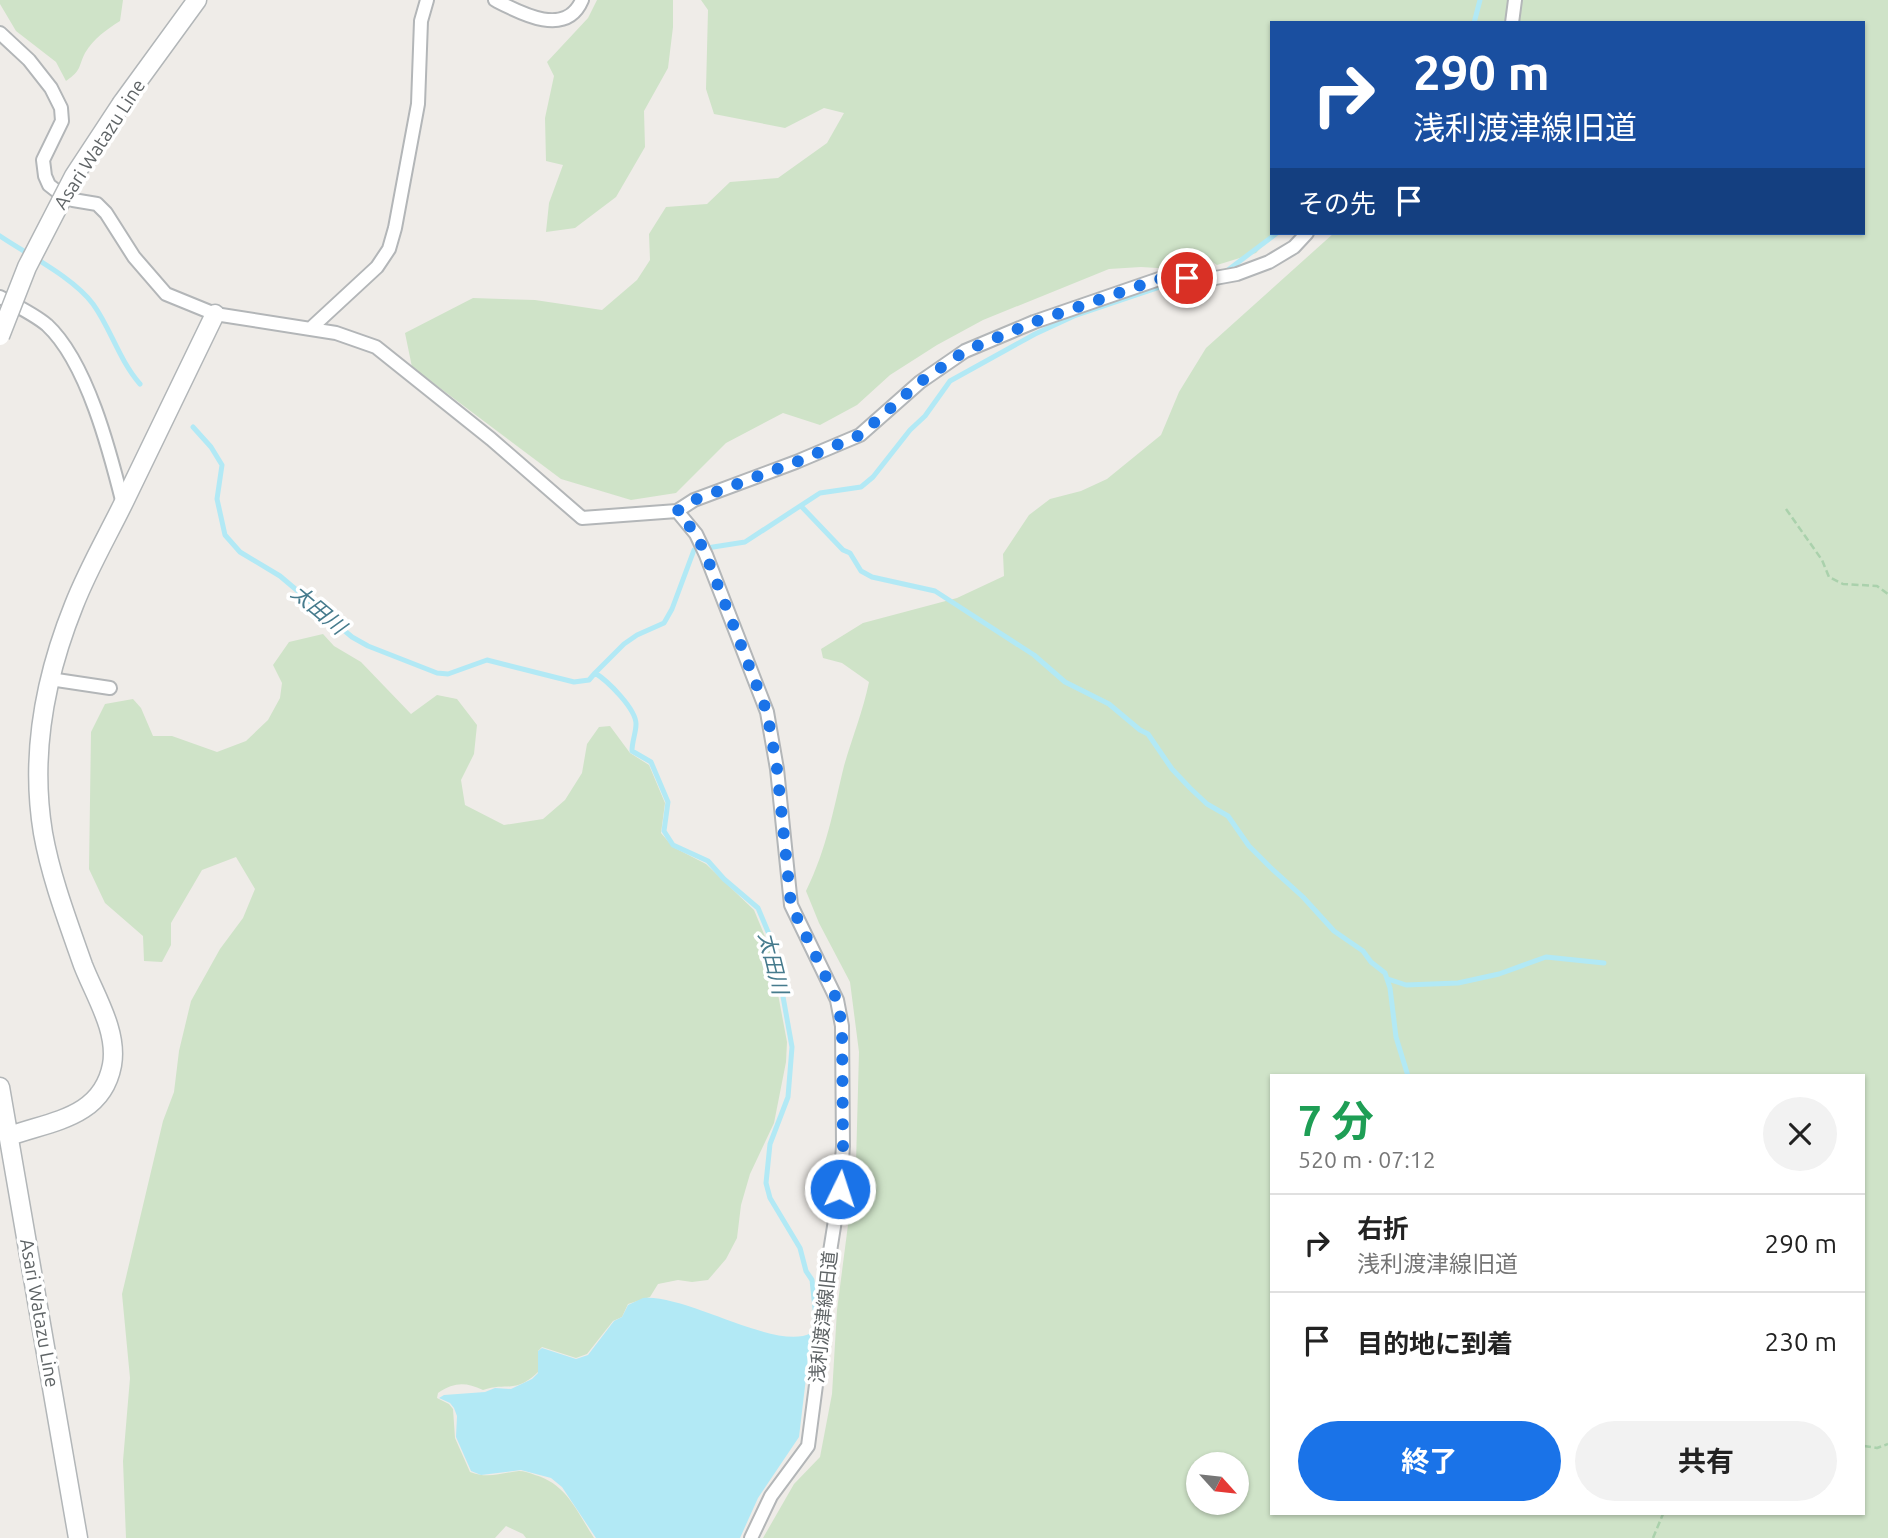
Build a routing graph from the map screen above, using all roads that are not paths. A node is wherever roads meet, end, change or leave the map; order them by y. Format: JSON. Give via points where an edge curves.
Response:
{"nodes":[{"id":1,"x":197,"y":0,"type":"edge"},
{"id":2,"x":427,"y":0,"type":"edge"},
{"id":3,"x":495,"y":0,"type":"edge"},
{"id":4,"x":582,"y":0,"type":"edge"},
{"id":5,"x":1515,"y":0,"type":"edge"},
{"id":6,"x":1512,"y":21,"type":"edge"},
{"id":7,"x":0,"y":33,"type":"edge"},
{"id":8,"x":1305,"y":235,"type":"edge"},
{"id":9,"x":0,"y":297,"type":"edge"},
{"id":10,"x":215,"y":314,"type":"junction"},
{"id":11,"x":310,"y":329,"type":"junction"},
{"id":12,"x":0,"y":335,"type":"edge"},
{"id":13,"x":123,"y":504,"type":"junction"},
{"id":14,"x":677,"y":511,"type":"junction"},
{"id":15,"x":50,"y":679,"type":"junction"},
{"id":16,"x":110,"y":688,"type":"dead end"},
{"id":17,"x":0,"y":1087,"type":"edge"},
{"id":18,"x":10,"y":1136,"type":"junction"},
{"id":19,"x":78,"y":1538,"type":"edge"},
{"id":20,"x":751,"y":1538,"type":"edge"}],
"edges":[{"from":1,"to":12,"type":"main road","name":"Asari Watazu Line","bridge":true,"via":[[74,176],[27,267]]},
{"from":2,"to":11,"type":"street","via":[[421,21],[418,104],[389,248],[377,267]]},
{"from":3,"to":4,"type":"street","via":[[527,16],[548,20],[578,10]]},
{"from":5,"to":6,"type":"street"},
{"from":7,"to":10,"type":"street","via":[[29,60],[61,108],[62,121],[43,160],[49,185],[73,200],[97,204],[166,293]]},
{"from":8,"to":14,"type":"street","via":[[1269,262],[1237,274],[1159,279],[965,351],[920,382],[860,435],[694,500]]},
{"from":9,"to":13,"type":"street","via":[[47,325],[73,359],[108,443]]},
{"from":10,"to":11,"type":"street"},
{"from":10,"to":13,"type":"main road"},
{"from":11,"to":14,"type":"street","via":[[376,347],[582,518]]},
{"from":13,"to":15,"type":"main road","via":[[75,602]]},
{"from":14,"to":20,"type":"street","name":"浅利渡津線旧道","via":[[706,555],[767,712],[791,905],[837,1000],[842,1026],[841,1179],[808,1446],[771,1496]]},
{"from":15,"to":16,"type":"street"},
{"from":15,"to":18,"type":"main road","via":[[39,736],[43,834],[64,911],[109,1027],[112,1063],[102,1090],[74,1116]]},
{"from":17,"to":18,"type":"main road","name":"Asari Watazu Line"},
{"from":18,"to":19,"type":"main road","name":"Asari Watazu Line"}]}
